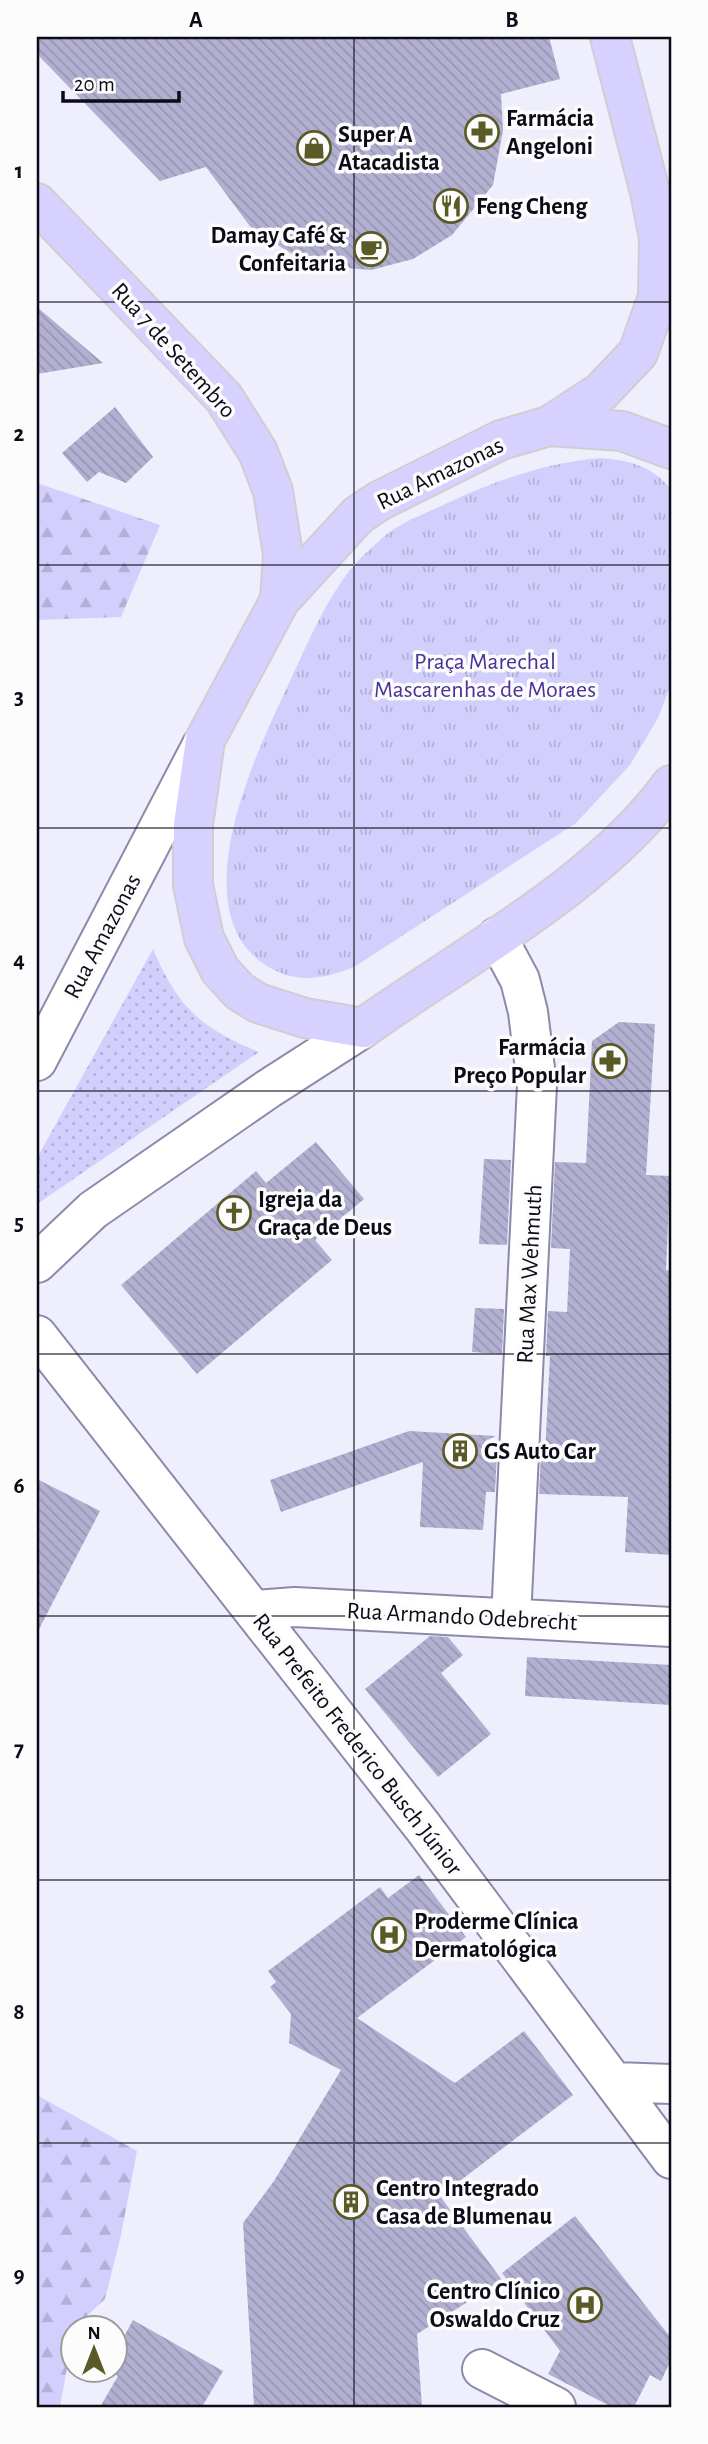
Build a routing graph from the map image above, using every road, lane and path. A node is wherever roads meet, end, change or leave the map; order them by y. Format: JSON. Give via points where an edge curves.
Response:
{"nodes":[{"id":1,"x":610,"y":37,"type":"edge"},
{"id":2,"x":37,"y":203,"type":"edge"},
{"id":3,"x":549,"y":426,"type":"junction"},
{"id":4,"x":671,"y":449,"type":"edge"},
{"id":5,"x":280,"y":600,"type":"junction"},
{"id":6,"x":205,"y":740,"type":"junction"},
{"id":7,"x":671,"y":785,"type":"edge"},
{"id":8,"x":497,"y":937,"type":"junction"},
{"id":9,"x":363,"y":1028,"type":"junction"},
{"id":10,"x":37,"y":1061,"type":"edge"},
{"id":11,"x":37,"y":1263,"type":"edge"},
{"id":12,"x":37,"y":1335,"type":"edge"},
{"id":13,"x":254,"y":1610,"type":"junction"},
{"id":14,"x":512,"y":1618,"type":"junction"},
{"id":15,"x":671,"y":1627,"type":"edge"},
{"id":16,"x":615,"y":2082,"type":"junction"},
{"id":17,"x":671,"y":2084,"type":"edge"},
{"id":18,"x":671,"y":2159,"type":"edge"},
{"id":19,"x":482,"y":2369,"type":"dead end"},
{"id":20,"x":556,"y":2407,"type":"edge"}],
"edges":[{"from":1,"to":3,"type":"main road","name":"Rua Amazonas","via":[[659,238],[658,297],[638,354],[601,392]]},
{"from":2,"to":5,"type":"main road","name":"Rua 7 de Setembro","via":[[224,398],[258,452],[271,485],[281,542]]},
{"from":3,"to":4,"type":"main road","via":[[622,431]]},
{"from":3,"to":5,"type":"main road","name":"Rua Amazonas","via":[[501,440],[379,501],[358,515]]},
{"from":5,"to":6,"type":"main road","name":"Rua Amazonas"},
{"from":6,"to":9,"type":"main road","via":[[193,825],[193,885],[204,938],[220,971],[258,1003],[305,1018]]},
{"from":6,"to":10,"type":"street","name":"Rua Amazonas"},
{"from":7,"to":8,"type":"main road","via":[[648,817],[592,867]]},
{"from":8,"to":9,"type":"main road"},
{"from":8,"to":14,"type":"street","name":"Rua Max Wehmuth","via":[[520,980],[537,1085]]},
{"from":9,"to":11,"type":"street","via":[[93,1210]]},
{"from":12,"to":13,"type":"street","name":"Rua Prefeito Frederico Busch Júnior"},
{"from":13,"to":14,"type":"street","name":"Rua Armando Odebrecht","via":[[295,1607]]},
{"from":13,"to":16,"type":"street","name":"Rua Prefeito Frederico Busch Júnior"},
{"from":14,"to":15,"type":"street","name":"Rua Armando Odebrecht"},
{"from":16,"to":17,"type":"street"},
{"from":16,"to":18,"type":"street","name":"Rua Prefeito Frederico Busch Júnior"},
{"from":19,"to":20,"type":"street"}]}
